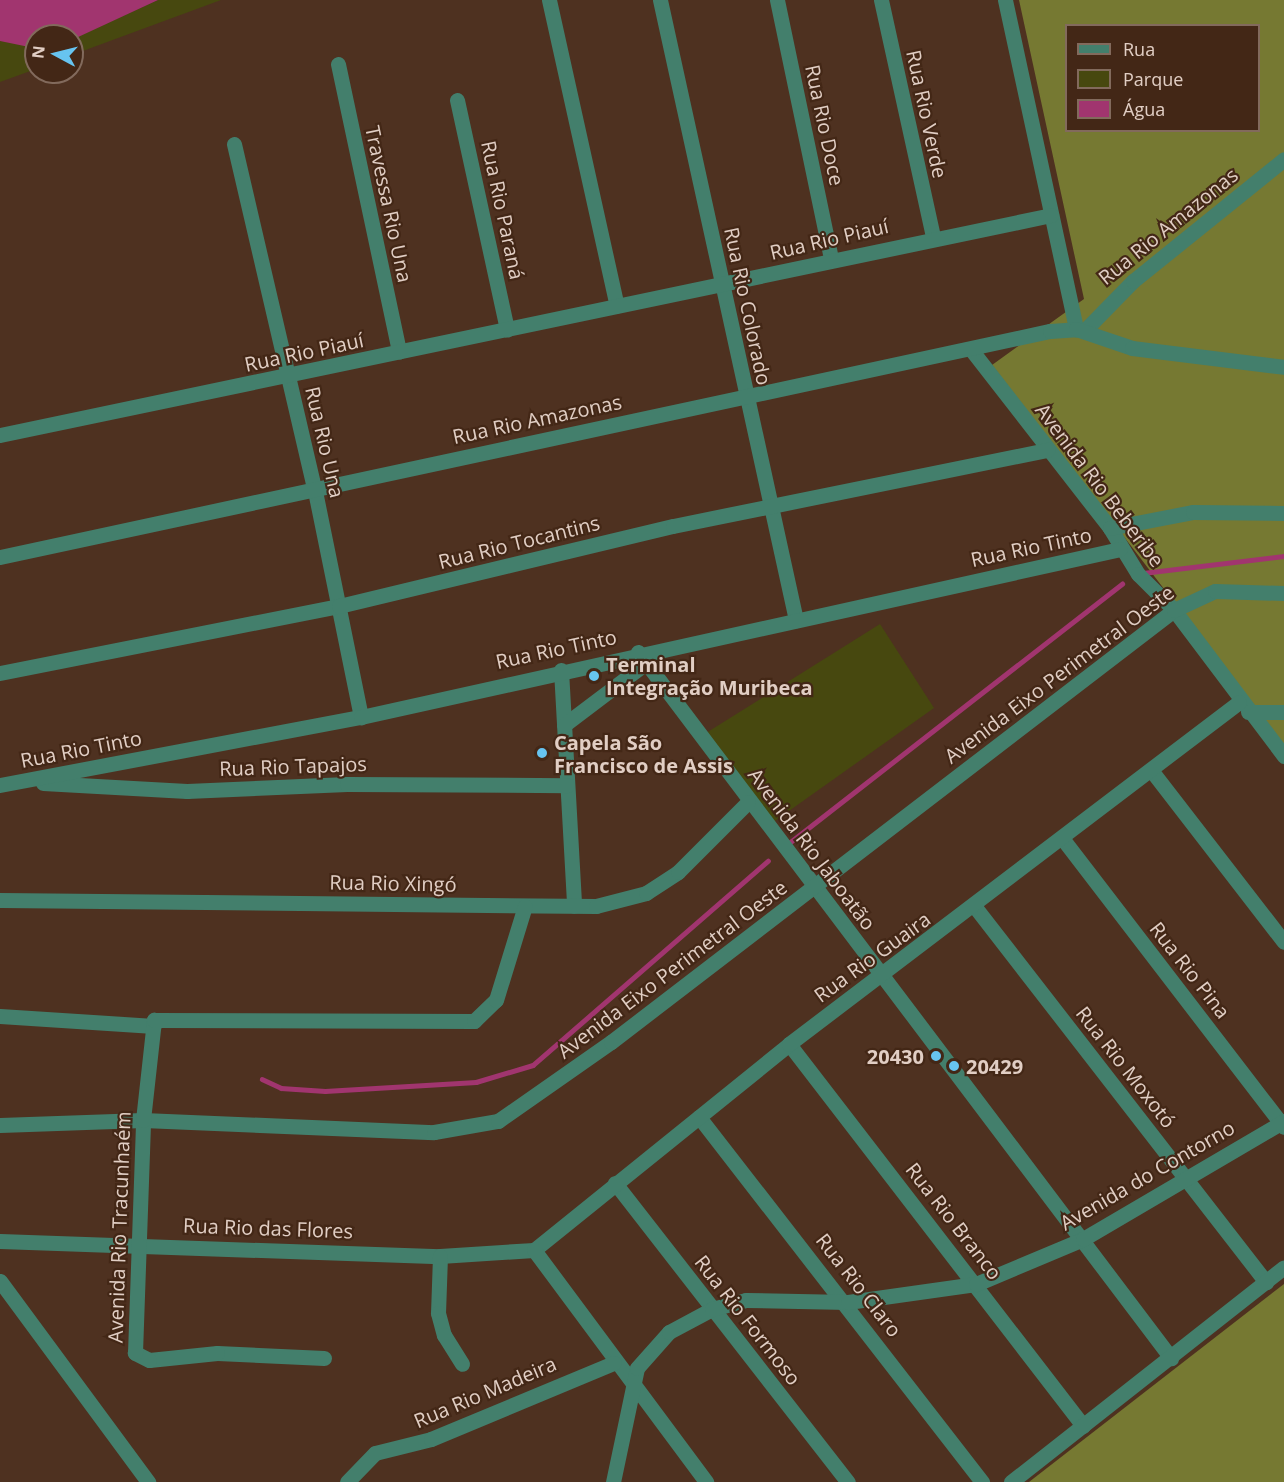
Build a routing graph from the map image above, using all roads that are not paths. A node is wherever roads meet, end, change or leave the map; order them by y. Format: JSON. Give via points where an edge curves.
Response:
{"nodes":[{"id":1,"x":549,"y":0,"type":"edge"},
{"id":2,"x":660,"y":0,"type":"edge"},
{"id":3,"x":777,"y":0,"type":"edge"},
{"id":4,"x":881,"y":0,"type":"edge"},
{"id":5,"x":1005,"y":0,"type":"edge"},
{"id":6,"x":338,"y":64,"type":"dead end"},
{"id":7,"x":457,"y":100,"type":"dead end"},
{"id":8,"x":234,"y":144,"type":"dead end"},
{"id":9,"x":1284,"y":159,"type":"edge"},
{"id":10,"x":1051,"y":215,"type":"junction"},
{"id":11,"x":933,"y":237,"type":"junction"},
{"id":12,"x":831,"y":259,"type":"junction"},
{"id":13,"x":723,"y":286,"type":"junction"},
{"id":14,"x":617,"y":306,"type":"junction"},
{"id":15,"x":507,"y":330,"type":"junction"},
{"id":16,"x":1080,"y":330,"type":"junction"},
{"id":17,"x":399,"y":352,"type":"junction"},
{"id":18,"x":973,"y":352,"type":"junction"},
{"id":19,"x":1284,"y":367,"type":"edge"},
{"id":20,"x":289,"y":377,"type":"junction"},
{"id":21,"x":746,"y":395,"type":"junction"},
{"id":22,"x":0,"y":435,"type":"edge"},
{"id":23,"x":1047,"y":450,"type":"junction"},
{"id":24,"x":315,"y":491,"type":"junction"},
{"id":25,"x":770,"y":510,"type":"junction"},
{"id":26,"x":1284,"y":513,"type":"edge"},
{"id":27,"x":1110,"y":528,"type":"junction"},
{"id":28,"x":1120,"y":549,"type":"junction"},
{"id":29,"x":0,"y":557,"type":"edge"},
{"id":30,"x":1284,"y":593,"type":"edge"},
{"id":31,"x":339,"y":606,"type":"junction"},
{"id":32,"x":1174,"y":610,"type":"junction"},
{"id":33,"x":796,"y":620,"type":"junction"},
{"id":34,"x":642,"y":658,"type":"junction"},
{"id":35,"x":561,"y":670,"type":"junction"},
{"id":36,"x":0,"y":673,"type":"edge"},
{"id":37,"x":1244,"y":706,"type":"junction"},
{"id":38,"x":1284,"y":712,"type":"edge"},
{"id":39,"x":361,"y":717,"type":"junction"},
{"id":40,"x":564,"y":725,"type":"junction"},
{"id":41,"x":1284,"y":756,"type":"edge"},
{"id":42,"x":1151,"y":770,"type":"junction"},
{"id":43,"x":20,"y":782,"type":"junction"},
{"id":44,"x":0,"y":785,"type":"edge"},
{"id":45,"x":567,"y":785,"type":"junction"},
{"id":46,"x":748,"y":802,"type":"junction"},
{"id":47,"x":1062,"y":838,"type":"junction"},
{"id":48,"x":815,"y":886,"type":"junction"},
{"id":49,"x":0,"y":900,"type":"edge"},
{"id":50,"x":525,"y":906,"type":"junction"},
{"id":51,"x":574,"y":906,"type":"junction"},
{"id":52,"x":975,"y":907,"type":"junction"},
{"id":53,"x":1284,"y":942,"type":"edge"},
{"id":54,"x":882,"y":976,"type":"junction"},
{"id":55,"x":0,"y":1016,"type":"edge"},
{"id":56,"x":154,"y":1023,"type":"junction"},
{"id":57,"x":789,"y":1044,"type":"junction"},
{"id":58,"x":699,"y":1117,"type":"junction"},
{"id":59,"x":143,"y":1120,"type":"junction"},
{"id":60,"x":1283,"y":1124,"type":"edge"},
{"id":61,"x":0,"y":1125,"type":"edge"},
{"id":62,"x":1183,"y":1176,"type":"junction"},
{"id":63,"x":615,"y":1183,"type":"junction"},
{"id":64,"x":1083,"y":1239,"type":"junction"},
{"id":65,"x":0,"y":1241,"type":"edge"},
{"id":66,"x":136,"y":1244,"type":"junction"},
{"id":67,"x":534,"y":1250,"type":"junction"},
{"id":68,"x":440,"y":1256,"type":"junction"},
{"id":69,"x":1284,"y":1267,"type":"edge"},
{"id":70,"x":0,"y":1281,"type":"edge"},
{"id":71,"x":1266,"y":1282,"type":"junction"},
{"id":72,"x":976,"y":1284,"type":"junction"},
{"id":73,"x":848,"y":1302,"type":"junction"},
{"id":74,"x":712,"y":1309,"type":"junction"},
{"id":75,"x":324,"y":1358,"type":"dead end"},
{"id":76,"x":1171,"y":1358,"type":"junction"},
{"id":77,"x":614,"y":1363,"type":"junction"},
{"id":78,"x":462,"y":1364,"type":"dead end"},
{"id":79,"x":632,"y":1383,"type":"junction"},
{"id":80,"x":1083,"y":1426,"type":"junction"},
{"id":81,"x":148,"y":1482,"type":"edge"},
{"id":82,"x":347,"y":1482,"type":"edge"},
{"id":83,"x":614,"y":1482,"type":"edge"},
{"id":84,"x":706,"y":1482,"type":"edge"},
{"id":85,"x":848,"y":1482,"type":"edge"},
{"id":86,"x":982,"y":1482,"type":"edge"},
{"id":87,"x":1011,"y":1482,"type":"edge"}],
"edges":[{"from":1,"to":14,"type":"street"},
{"from":2,"to":13,"type":"street","name":"Rua Rio Colorado"},
{"from":3,"to":12,"type":"street","name":"Rua Rio Doce"},
{"from":4,"to":11,"type":"street","name":"Rua Rio Verde"},
{"from":5,"to":10,"type":"street"},
{"from":6,"to":17,"type":"street","name":"Travessa Rio Una"},
{"from":7,"to":15,"type":"street","name":"Rua Rio Paraná"},
{"from":8,"to":20,"type":"street","name":"Rua Rio Una"},
{"from":9,"to":16,"type":"street","name":"Rua Rio Amazonas","via":[[1124,288]]},
{"from":10,"to":11,"type":"street","name":"Rua Rio Piauí"},
{"from":10,"to":16,"type":"street"},
{"from":11,"to":12,"type":"street","name":"Rua Rio Piauí"},
{"from":12,"to":13,"type":"street","name":"Rua Rio Piauí"},
{"from":13,"to":14,"type":"street","name":"Rua Rio Piauí"},
{"from":13,"to":21,"type":"street","name":"Rua Rio Colorado"},
{"from":14,"to":15,"type":"street","name":"Rua Rio Piauí"},
{"from":15,"to":17,"type":"street","name":"Rua Rio Piauí"},
{"from":16,"to":18,"type":"street","name":"Rua Rio Amazonas"},
{"from":16,"to":19,"type":"street","via":[[1132,348]]},
{"from":17,"to":20,"type":"street","name":"Rua Rio Piauí"},
{"from":18,"to":21,"type":"street","name":"Rua Rio Amazonas"},
{"from":18,"to":23,"type":"street","name":"Avenida Rio Beberibe"},
{"from":20,"to":22,"type":"street","name":"Rua Rio Piauí"},
{"from":20,"to":24,"type":"street","name":"Rua Rio Una"},
{"from":21,"to":24,"type":"street","name":"Rua Rio Amazonas"},
{"from":21,"to":25,"type":"street","name":"Rua Rio Colorado"},
{"from":23,"to":25,"type":"street","name":"Rua Rio Tocantins"},
{"from":23,"to":27,"type":"street","name":"Avenida Rio Beberibe"},
{"from":24,"to":29,"type":"street","name":"Rua Rio Amazonas"},
{"from":24,"to":31,"type":"street","name":"Rua Rio Una"},
{"from":25,"to":31,"type":"street","name":"Rua Rio Tocantins","via":[[662,529]]},
{"from":25,"to":33,"type":"street","name":"Rua Rio Colorado"},
{"from":26,"to":27,"type":"street","via":[[1193,512]]},
{"from":27,"to":28,"type":"street","name":"Avenida Rio Beberibe"},
{"from":28,"to":32,"type":"street","name":"Avenida Rio Beberibe"},
{"from":28,"to":33,"type":"street","name":"Rua Rio Tinto"},
{"from":30,"to":32,"type":"street","name":"Avenida Eixo Perimetral Oeste","via":[[1215,591]]},
{"from":31,"to":36,"type":"street","name":"Rua Rio Tocantins"},
{"from":31,"to":39,"type":"street","name":"Rua Rio Una"},
{"from":32,"to":37,"type":"street","name":"Avenida Rio Beberibe"},
{"from":32,"to":48,"type":"street","name":"Avenida Eixo Perimetral Oeste"},
{"from":33,"to":34,"type":"street","name":"Rua Rio Tinto"},
{"from":34,"to":35,"type":"street","name":"Rua Rio Tinto"},
{"from":34,"to":40,"type":"street","name":"Rua Rio Tinto"},
{"from":34,"to":46,"type":"street","name":"Avenida Rio Jaboatão"},
{"from":35,"to":39,"type":"street","name":"Rua Rio Tinto"},
{"from":35,"to":40,"type":"street"},
{"from":37,"to":38,"type":"street"},
{"from":37,"to":41,"type":"street","name":"Avenida Rio Beberibe"},
{"from":37,"to":42,"type":"street","name":"Rua Rio Guaira"},
{"from":39,"to":43,"type":"street","name":"Rua Rio Tinto"},
{"from":40,"to":45,"type":"street"},
{"from":42,"to":47,"type":"street","name":"Rua Rio Guaira"},
{"from":42,"to":53,"type":"street"},
{"from":43,"to":44,"type":"street","name":"Rua Rio Tinto"},
{"from":43,"to":45,"type":"street","name":"Rua Rio Tapajos","via":[[187,791],[347,784]]},
{"from":45,"to":51,"type":"street"},
{"from":46,"to":48,"type":"street","name":"Avenida Rio Jaboatão"},
{"from":46,"to":51,"type":"street","name":"Rua Rio Xingó","via":[[678,872],[646,893],[623,902]]},
{"from":47,"to":52,"type":"street","name":"Rua Rio Guaira"},
{"from":47,"to":60,"type":"street","name":"Rua Rio Pina"},
{"from":48,"to":54,"type":"street","name":"Avenida Rio Jaboatão"},
{"from":48,"to":59,"type":"street","name":"Avenida Eixo Perimetral Oeste","via":[[541,1095],[498,1122],[434,1132]]},
{"from":49,"to":50,"type":"street","name":"Rua Rio Xingó"},
{"from":50,"to":51,"type":"street","name":"Rua Rio Xingó"},
{"from":50,"to":56,"type":"street","via":[[496,1000],[474,1020]]},
{"from":52,"to":54,"type":"street","name":"Rua Rio Guaira"},
{"from":52,"to":62,"type":"street","name":"Rua Rio Moxotó"},
{"from":54,"to":57,"type":"street","name":"Rua Rio Guaira"},
{"from":54,"to":64,"type":"street","name":"Avenida Rio Jaboatão"},
{"from":55,"to":56,"type":"street"},
{"from":56,"to":59,"type":"street","name":"Avenida Rio Tracunhaém"},
{"from":57,"to":58,"type":"street","name":"Rua Rio Guaira"},
{"from":57,"to":72,"type":"street","name":"Rua Rio Branco"},
{"from":58,"to":63,"type":"street","name":"Rua Rio Guaira"},
{"from":58,"to":73,"type":"street","name":"Rua Rio Claro"},
{"from":59,"to":61,"type":"street","name":"Avenida Eixo Perimetral Oeste"},
{"from":59,"to":66,"type":"street","name":"Avenida Rio Tracunhaém"},
{"from":60,"to":62,"type":"street","name":"Avenida do Contorno"},
{"from":62,"to":64,"type":"street","name":"Avenida do Contorno"},
{"from":62,"to":71,"type":"street","name":"Rua Rio Moxotó"},
{"from":63,"to":67,"type":"street","name":"Rua Rio Guaira"},
{"from":63,"to":74,"type":"street","name":"Rua Rio Formoso"},
{"from":64,"to":72,"type":"street","name":"Avenida do Contorno"},
{"from":64,"to":76,"type":"street","name":"Avenida Rio Jaboatão"},
{"from":65,"to":66,"type":"street","name":"Rua Rio das Flores"},
{"from":66,"to":68,"type":"street","name":"Rua Rio das Flores"},
{"from":66,"to":75,"type":"street","name":"Avenida Rio Tracunhaém","via":[[132,1330],[141,1357],[234,1353]]},
{"from":67,"to":68,"type":"street","name":"Rua Rio das Flores"},
{"from":67,"to":77,"type":"street"},
{"from":68,"to":78,"type":"street","via":[[438,1312],[444,1335]]},
{"from":69,"to":71,"type":"street"},
{"from":70,"to":81,"type":"street"},
{"from":71,"to":76,"type":"street"},
{"from":72,"to":73,"type":"street","name":"Avenida do Contorno"},
{"from":72,"to":80,"type":"street","name":"Rua Rio Branco"},
{"from":73,"to":74,"type":"street","name":"Avenida do Contorno","via":[[785,1297]]},
{"from":73,"to":86,"type":"street","name":"Rua Rio Claro"},
{"from":74,"to":79,"type":"street","name":"Avenida do Contorno","via":[[649,1349]]},
{"from":74,"to":85,"type":"street","name":"Rua Rio Formoso"},
{"from":76,"to":80,"type":"street"},
{"from":77,"to":79,"type":"street"},
{"from":77,"to":82,"type":"street","name":"Rua Rio Madeira","via":[[431,1439],[375,1453]]},
{"from":79,"to":83,"type":"street","name":"Avenida do Contorno"},
{"from":79,"to":84,"type":"street"},
{"from":80,"to":87,"type":"street"}]}
